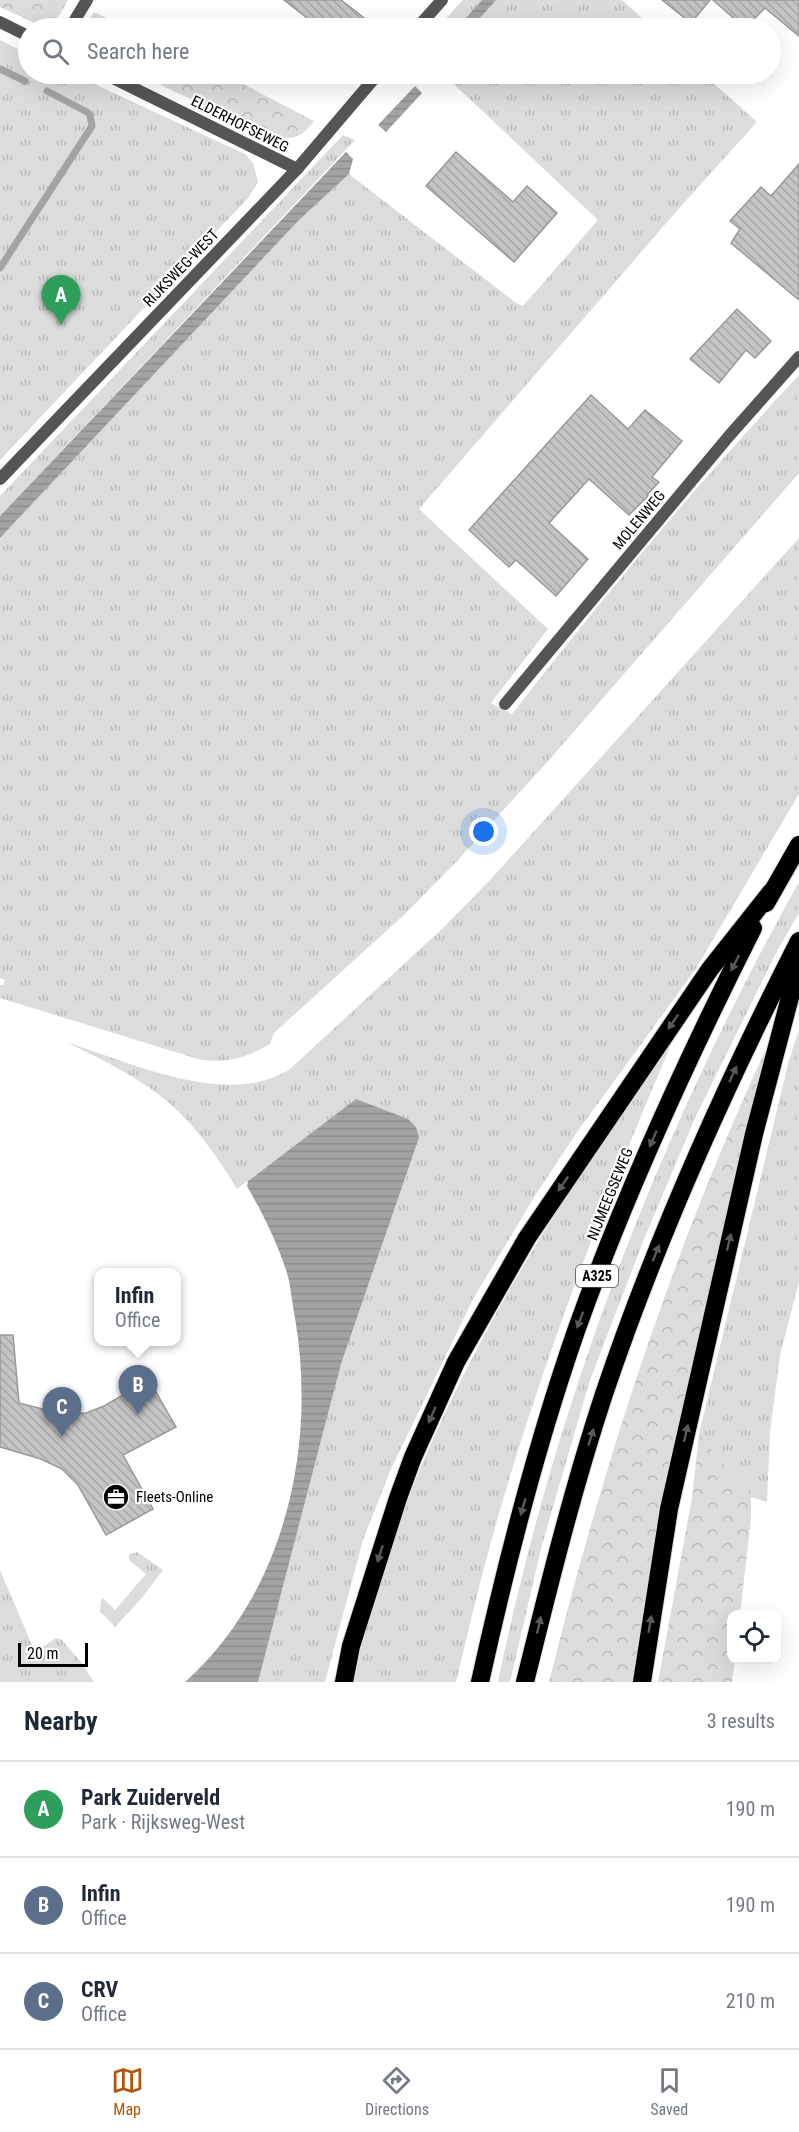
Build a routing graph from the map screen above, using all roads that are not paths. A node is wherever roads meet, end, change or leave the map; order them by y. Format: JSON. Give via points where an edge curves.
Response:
{"nodes":[{"id":1,"x":87,"y":0,"type":"edge"},
{"id":2,"x":442,"y":0,"type":"edge"},
{"id":3,"x":76,"y":18,"type":"edge"},
{"id":4,"x":426,"y":18,"type":"edge"},
{"id":5,"x":0,"y":22,"type":"edge"},
{"id":6,"x":18,"y":31,"type":"edge"},
{"id":7,"x":125,"y":84,"type":"edge"},
{"id":8,"x":369,"y":84,"type":"edge"},
{"id":9,"x":297,"y":169,"type":"junction"},
{"id":10,"x":799,"y":357,"type":"edge"},
{"id":11,"x":0,"y":479,"type":"edge"},
{"id":12,"x":505,"y":704,"type":"dead end"},
{"id":13,"x":799,"y":846,"type":"edge"},
{"id":14,"x":771,"y":892,"type":"junction"},
{"id":15,"x":799,"y":940,"type":"edge"},
{"id":16,"x":799,"y":963,"type":"edge"},
{"id":17,"x":344,"y":1682,"type":"edge"},
{"id":18,"x":480,"y":1682,"type":"edge"},
{"id":19,"x":525,"y":1682,"type":"edge"},
{"id":20,"x":642,"y":1682,"type":"edge"}],
"edges":[{"from":1,"to":3,"type":"street"},
{"from":2,"to":4,"type":"street"},
{"from":5,"to":6,"type":"street"},
{"from":7,"to":9,"type":"street","name":"ELDERHOFSEWEG"},
{"from":8,"to":9,"type":"street","name":"RIJKSWEG-WEST"},
{"from":9,"to":11,"type":"street","name":"RIJKSWEG-WEST"},
{"from":10,"to":12,"type":"street","name":"MOLENWEG"},
{"from":13,"to":14,"type":"highway","name":"NIJMEEGSEWEG","number":"A325"},
{"from":14,"to":17,"type":"highway","number":"A325","one_way":true,"via":[[710,969],[546,1209],[456,1362],[398,1498],[351,1646]]},
{"from":14,"to":18,"type":"highway","name":"NIJMEEGSEWEG","number":"A325","one_way":true,"via":[[658,1126],[576,1332],[521,1512]]},
{"from":19,"to":15,"type":"highway","one_way":true,"via":[[556,1554],[604,1394],[649,1270],[695,1156]]},
{"from":20,"to":16,"type":"highway","one_way":true,"via":[[669,1509],[754,1134]]}]}
